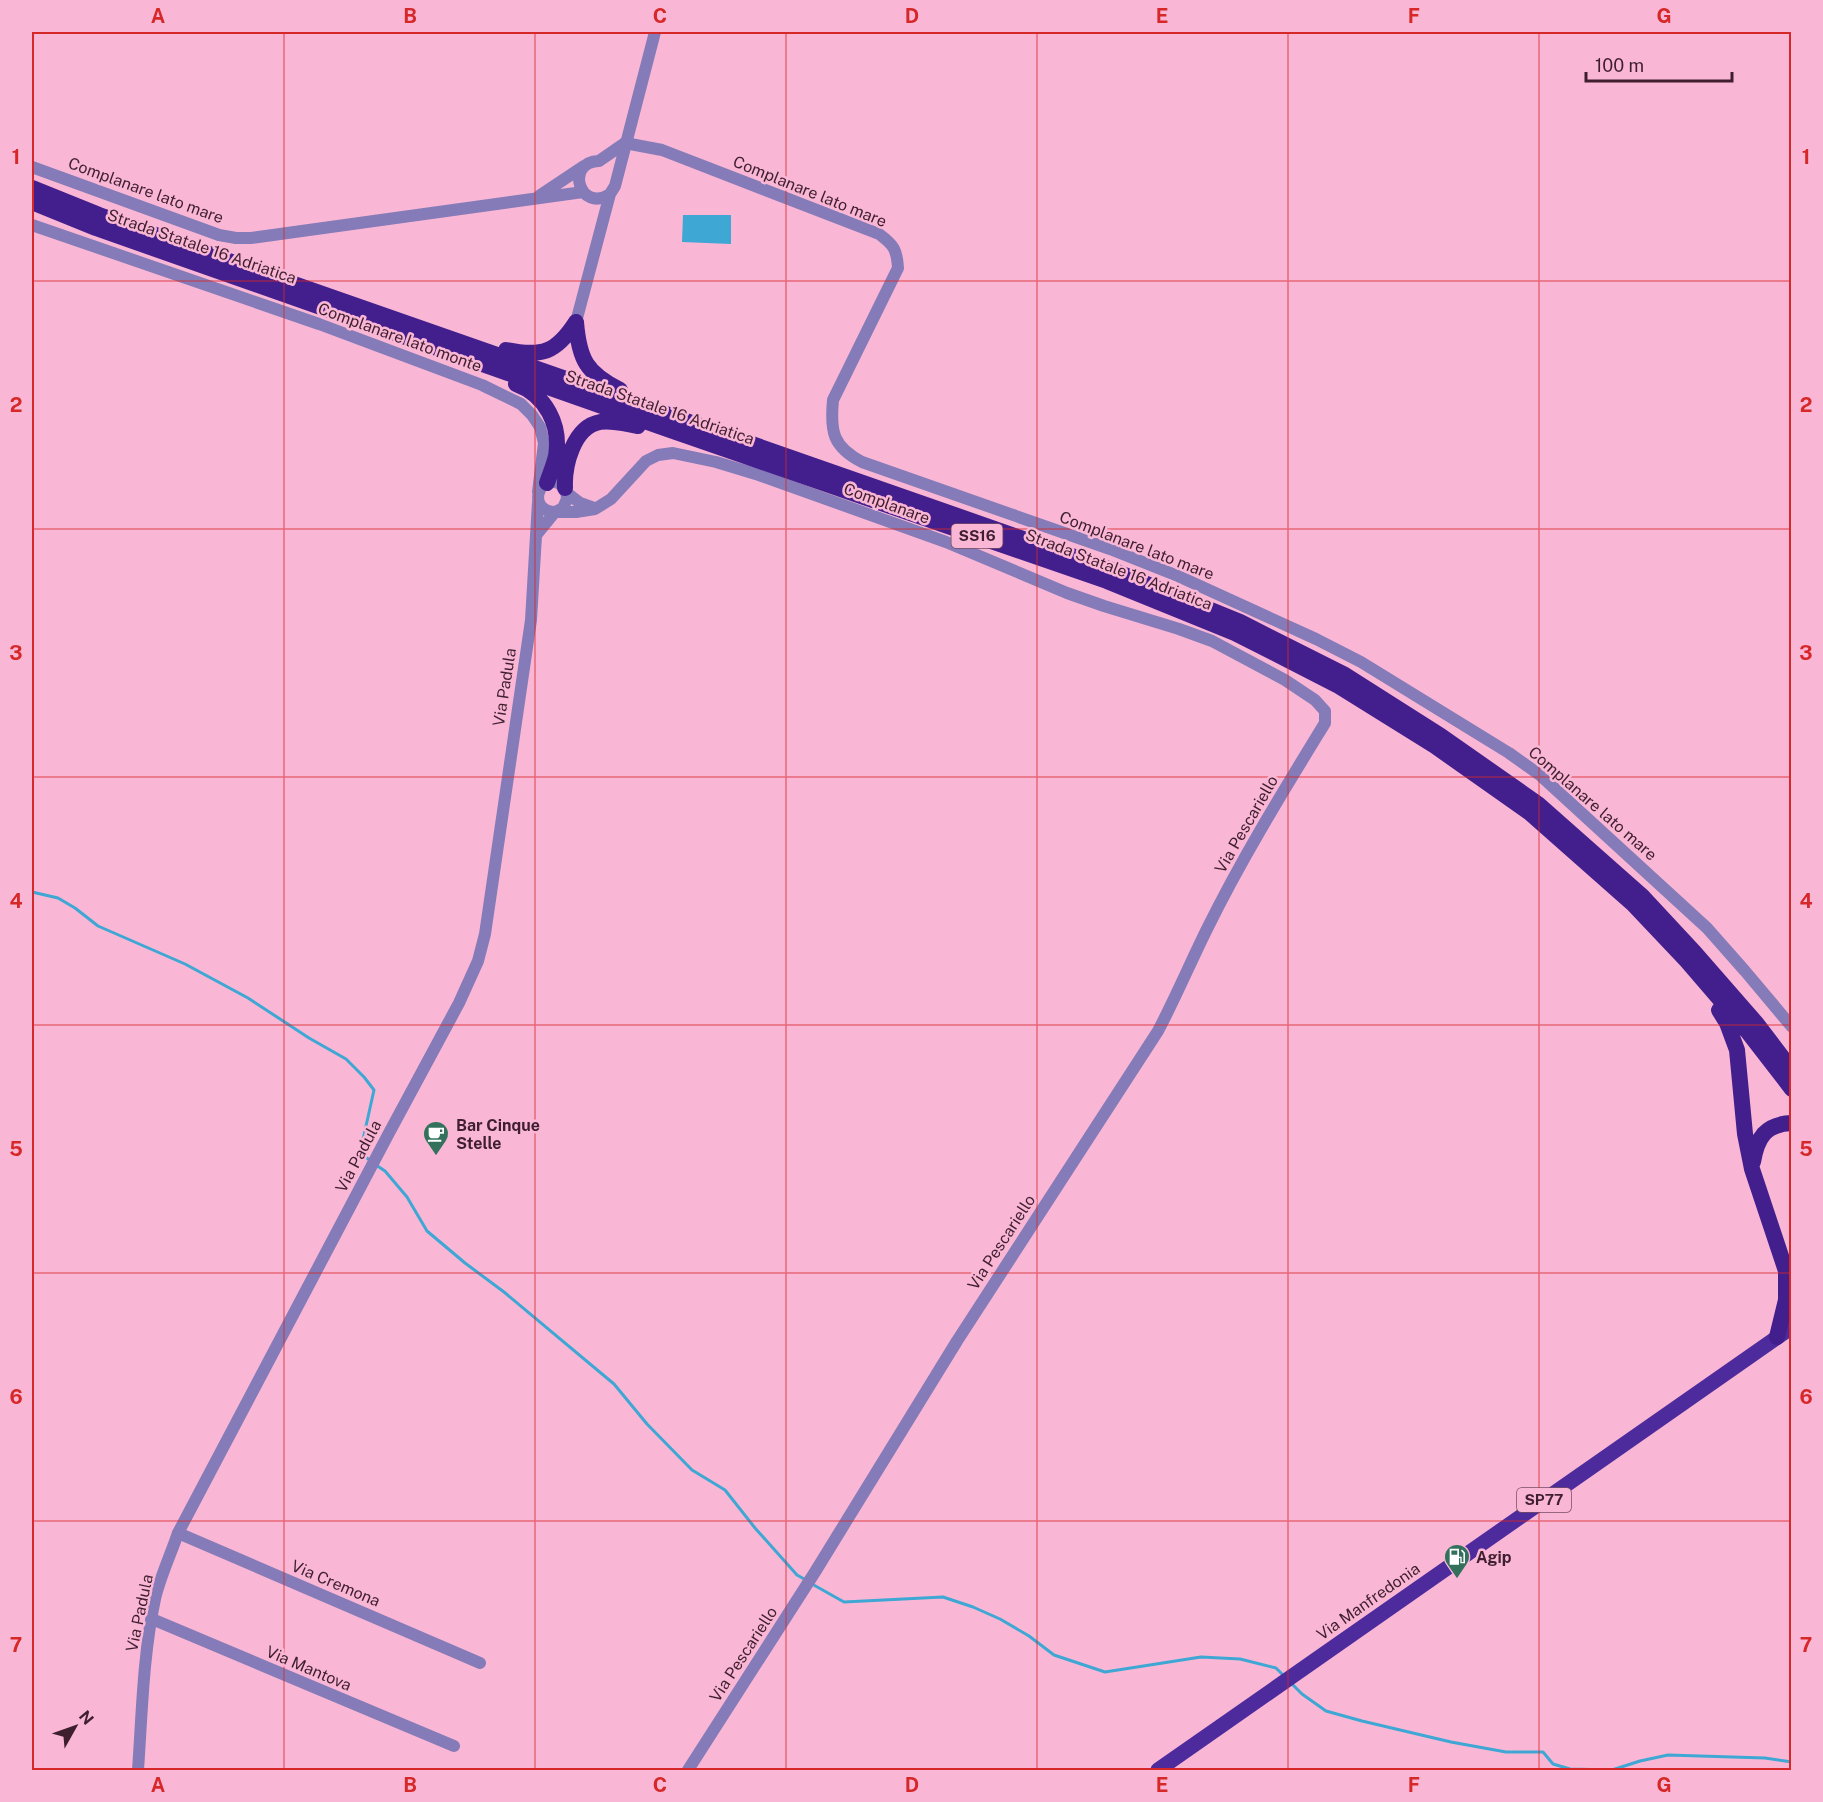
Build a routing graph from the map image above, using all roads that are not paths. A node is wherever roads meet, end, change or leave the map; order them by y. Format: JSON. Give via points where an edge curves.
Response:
{"nodes":[{"id":1,"x":655,"y":32,"type":"edge"},
{"id":2,"x":625,"y":143,"type":"junction"},
{"id":3,"x":599,"y":161,"type":"junction"},
{"id":4,"x":585,"y":165,"type":"junction"},
{"id":5,"x":32,"y":167,"type":"edge"},
{"id":6,"x":616,"y":182,"type":"junction"},
{"id":7,"x":32,"y":188,"type":"edge"},
{"id":8,"x":583,"y":192,"type":"junction"},
{"id":9,"x":610,"y":194,"type":"junction"},
{"id":10,"x":536,"y":198,"type":"junction"},
{"id":11,"x":596,"y":199,"type":"junction"},
{"id":12,"x":32,"y":202,"type":"edge"},
{"id":13,"x":603,"y":219,"type":"junction"},
{"id":14,"x":32,"y":225,"type":"edge"},
{"id":15,"x":576,"y":322,"type":"junction"},
{"id":16,"x":448,"y":344,"type":"junction"},
{"id":17,"x":672,"y":424,"type":"junction"},
{"id":18,"x":566,"y":491,"type":"junction"},
{"id":19,"x":541,"y":492,"type":"junction"},
{"id":20,"x":595,"y":509,"type":"junction"},
{"id":21,"x":555,"y":512,"type":"junction"},
{"id":22,"x":537,"y":534,"type":"junction"},
{"id":23,"x":1325,"y":723,"type":"joint"},
{"id":24,"x":1687,"y":961,"type":"junction"},
{"id":25,"x":1791,"y":1028,"type":"edge"},
{"id":26,"x":1791,"y":1070,"type":"edge"},
{"id":27,"x":1791,"y":1089,"type":"edge"},
{"id":28,"x":1791,"y":1123,"type":"edge"},
{"id":29,"x":1752,"y":1169,"type":"junction"},
{"id":30,"x":1789,"y":1275,"type":"edge"},
{"id":31,"x":1789,"y":1305,"type":"edge"},
{"id":32,"x":1791,"y":1327,"type":"edge"},
{"id":33,"x":1777,"y":1337,"type":"junction"},
{"id":34,"x":178,"y":1533,"type":"junction"},
{"id":35,"x":152,"y":1619,"type":"junction"},
{"id":36,"x":480,"y":1663,"type":"dead end"},
{"id":37,"x":454,"y":1746,"type":"dead end"},
{"id":38,"x":138,"y":1770,"type":"edge"},
{"id":39,"x":688,"y":1770,"type":"edge"},
{"id":40,"x":1158,"y":1770,"type":"edge"}],
"edges":[{"from":1,"to":2,"type":"street"},
{"from":2,"to":3,"type":"street"},
{"from":2,"to":6,"type":"street"},
{"from":2,"to":25,"type":"street","name":"Complanare lato mare","via":[[662,150],[879,234],[891,243],[898,268],[833,400],[831,421],[836,440],[847,454],[1110,549],[1362,662],[1540,775],[1707,928]]},
{"from":3,"to":4,"type":"street"},
{"from":3,"to":6,"type":"street","via":[[610,165]]},
{"from":4,"to":8,"type":"street","via":[[579,175]]},
{"from":4,"to":10,"type":"street","name":"Complanare lato mare"},
{"from":5,"to":10,"type":"street","name":"Complanare lato mare","via":[[236,238]]},
{"from":6,"to":9,"type":"street"},
{"from":7,"to":16,"type":"highway","name":"Strada Statale 16 Adriatica","number":"SS16"},
{"from":8,"to":10,"type":"street","name":"Complanare lato mare"},
{"from":8,"to":11,"type":"street"},
{"from":9,"to":11,"type":"street"},
{"from":9,"to":13,"type":"street"},
{"from":11,"to":13,"type":"street"},
{"from":12,"to":16,"type":"highway","name":"Strada Statale 16 Adriatica","number":"SS16","via":[[96,228]]},
{"from":13,"to":15,"type":"street"},
{"from":14,"to":19,"type":"street","name":"Complanare lato monte","via":[[319,324],[482,385],[521,404],[540,427],[544,443]]},
{"from":15,"to":16,"type":"highway","via":[[561,342],[542,352],[525,354]]},
{"from":15,"to":17,"type":"highway","via":[[580,351],[593,374]]},
{"from":16,"to":17,"type":"highway","name":"Strada Statale 16 Adriatica","number":"SS16"},
{"from":16,"to":19,"type":"highway","via":[[483,372],[537,395],[548,409],[556,428],[556,455]]},
{"from":17,"to":18,"type":"highway","via":[[599,422],[588,428],[567,461]]},
{"from":17,"to":24,"type":"highway","name":"Strada Statale 16 Adriatica","number":"SS16","via":[[1107,581],[1235,633],[1336,685],[1435,746],[1530,813],[1633,904]]},
{"from":17,"to":26,"type":"highway","name":"Strada Statale 16 Adriatica","number":"SS16","via":[[1112,570],[1240,622],[1345,675],[1538,804],[1642,896],[1734,997]]},
{"from":18,"to":19,"type":"street","via":[[554,482]]},
{"from":18,"to":20,"type":"street"},
{"from":18,"to":21,"type":"street","via":[[566,503]]},
{"from":19,"to":21,"type":"street","via":[[542,508]]},
{"from":19,"to":22,"type":"street","name":"Via Padula"},
{"from":20,"to":21,"type":"street"},
{"from":20,"to":23,"type":"street","name":"Complanare","via":[[611,499],[646,461],[658,455],[673,453],[716,462],[946,542],[1067,593],[1212,641],[1315,700],[1325,711]]},
{"from":21,"to":22,"type":"street"},
{"from":22,"to":34,"type":"street","name":"Via Padula","via":[[531,620],[483,943],[475,967]]},
{"from":23,"to":39,"type":"street","name":"Via Pescariello","via":[[1260,830],[1158,1031],[957,1341]]},
{"from":24,"to":27,"type":"highway","name":"Strada Statale 16 Adriatica","number":"SS16"},
{"from":24,"to":29,"type":"highway","via":[[1727,1023],[1737,1050]]},
{"from":28,"to":29,"type":"highway","via":[[1767,1130],[1756,1145]]},
{"from":29,"to":30,"type":"highway"},
{"from":30,"to":31,"type":"highway"},
{"from":31,"to":33,"type":"highway"},
{"from":32,"to":33,"type":"main road","number":"SP77"},
{"from":33,"to":40,"type":"main road","name":"Via Manfredonia","number":"SP77"},
{"from":34,"to":35,"type":"street","name":"Via Padula"},
{"from":34,"to":36,"type":"street","name":"Via Cremona"},
{"from":35,"to":37,"type":"street","name":"Via Mantova"},
{"from":35,"to":38,"type":"street","name":"Via Padula","via":[[145,1662]]}]}
